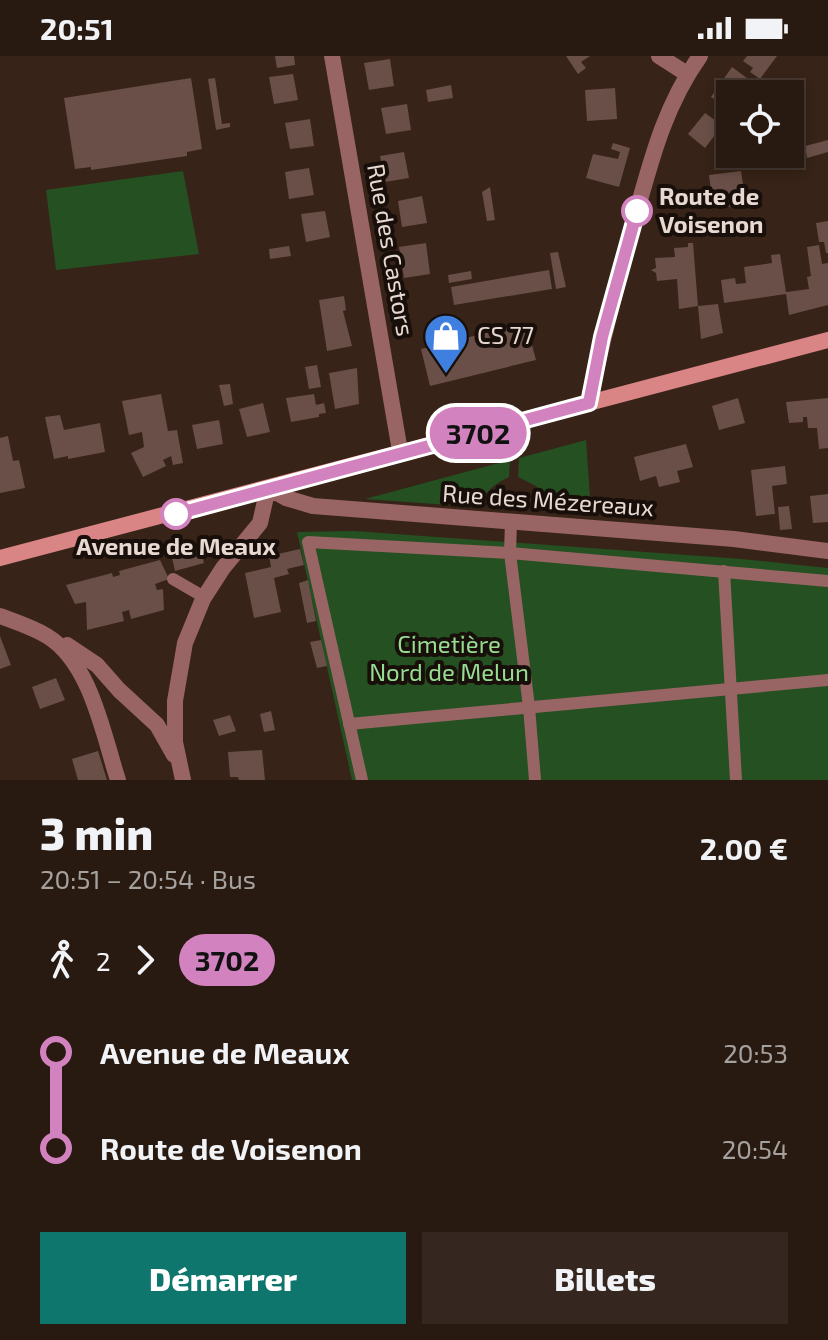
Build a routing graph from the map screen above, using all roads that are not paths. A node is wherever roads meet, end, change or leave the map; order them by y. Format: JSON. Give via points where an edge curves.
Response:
{"nodes":[{"id":1,"x":332,"y":56,"type":"edge"},
{"id":2,"x":659,"y":56,"type":"edge"},
{"id":3,"x":700,"y":56,"type":"edge"},
{"id":4,"x":687,"y":74,"type":"junction"},
{"id":5,"x":828,"y":340,"type":"edge"},
{"id":6,"x":589,"y":403,"type":"junction"},
{"id":7,"x":400,"y":451,"type":"junction"},
{"id":8,"x":268,"y":488,"type":"junction"},
{"id":9,"x":511,"y":522,"type":"junction"},
{"id":10,"x":828,"y":551,"type":"edge"},
{"id":11,"x":510,"y":553,"type":"junction"},
{"id":12,"x":0,"y":558,"type":"edge"},
{"id":13,"x":724,"y":571,"type":"junction"},
{"id":14,"x":173,"y":579,"type":"dead end"},
{"id":15,"x":828,"y":581,"type":"edge"},
{"id":16,"x":204,"y":597,"type":"junction"},
{"id":17,"x":0,"y":616,"type":"edge"},
{"id":18,"x":49,"y":637,"type":"junction"},
{"id":19,"x":828,"y":680,"type":"edge"},
{"id":20,"x":112,"y":682,"type":"junction"},
{"id":21,"x":732,"y":689,"type":"junction"},
{"id":22,"x":91,"y":698,"type":"junction"},
{"id":23,"x":529,"y":707,"type":"junction"},
{"id":24,"x":349,"y":724,"type":"junction"},
{"id":25,"x":177,"y":760,"type":"junction"},
{"id":26,"x":118,"y":780,"type":"edge"},
{"id":27,"x":183,"y":780,"type":"edge"},
{"id":28,"x":362,"y":780,"type":"edge"},
{"id":29,"x":535,"y":780,"type":"edge"},
{"id":30,"x":736,"y":780,"type":"edge"}],
"edges":[{"from":1,"to":7,"type":"street","name":"Rue des Castors"},
{"from":2,"to":4,"type":"street"},
{"from":3,"to":4,"type":"street"},
{"from":4,"to":6,"type":"street","via":[[660,130]]},
{"from":5,"to":6,"type":"main road"},
{"from":6,"to":7,"type":"main road"},
{"from":7,"to":8,"type":"main road"},
{"from":8,"to":9,"type":"street","name":"Rue des Mézereaux","via":[[313,506]]},
{"from":8,"to":12,"type":"main road"},
{"from":8,"to":16,"type":"street","via":[[260,523]]},
{"from":9,"to":10,"type":"street","name":"Rue des Mézereaux"},
{"from":9,"to":11,"type":"lane"},
{"from":11,"to":13,"type":"lane"},
{"from":11,"to":23,"type":"lane"},
{"from":11,"to":24,"type":"lane","via":[[308,542]]},
{"from":13,"to":15,"type":"lane"},
{"from":13,"to":21,"type":"lane"},
{"from":14,"to":16,"type":"lane"},
{"from":16,"to":25,"type":"street","via":[[185,643],[175,701]]},
{"from":17,"to":18,"type":"street"},
{"from":18,"to":20,"type":"street","via":[[77,649]]},
{"from":18,"to":22,"type":"street","via":[[73,660]]},
{"from":19,"to":21,"type":"lane"},
{"from":20,"to":22,"type":"street","via":[[94,688]]},
{"from":20,"to":25,"type":"street","via":[[157,725]]},
{"from":21,"to":23,"type":"lane"},
{"from":21,"to":30,"type":"lane"},
{"from":22,"to":26,"type":"street"},
{"from":23,"to":24,"type":"lane"},
{"from":23,"to":29,"type":"lane"},
{"from":24,"to":28,"type":"lane"},
{"from":25,"to":27,"type":"street"}]}
